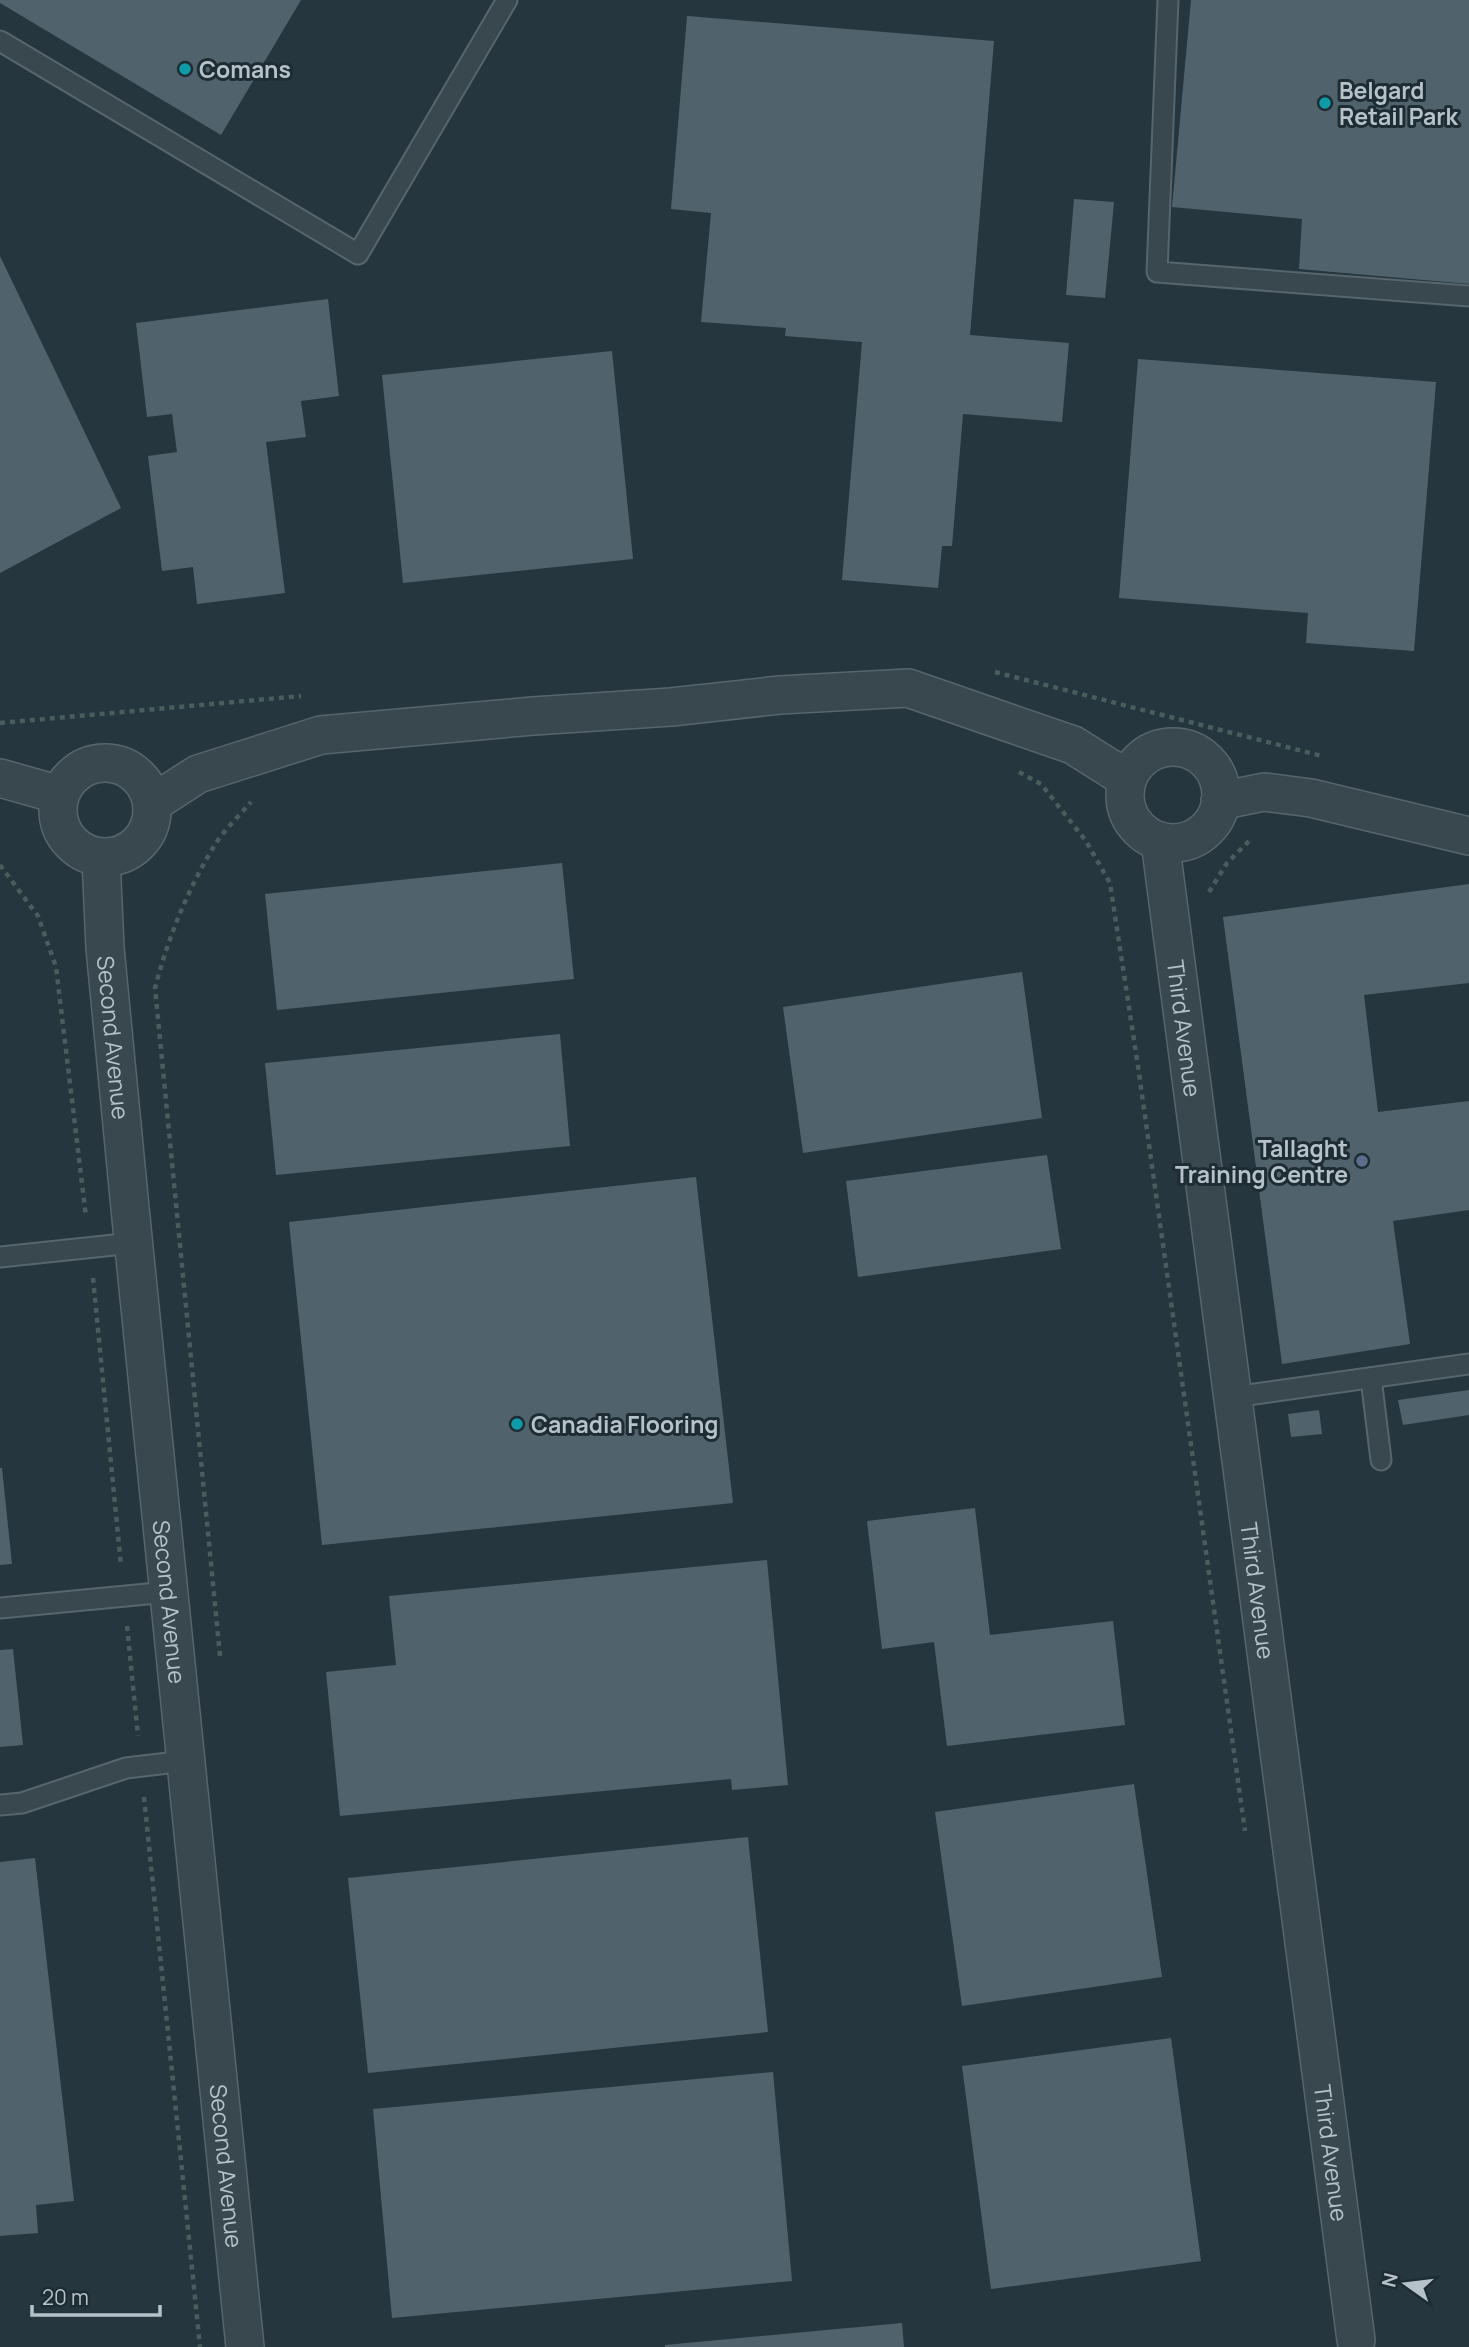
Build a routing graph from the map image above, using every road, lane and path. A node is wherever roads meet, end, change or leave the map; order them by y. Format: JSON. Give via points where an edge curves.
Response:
{"nodes":[{"id":1,"x":507,"y":0,"type":"edge"},
{"id":2,"x":1168,"y":0,"type":"edge"},
{"id":3,"x":0,"y":41,"type":"edge"},
{"id":4,"x":1469,"y":296,"type":"edge"},
{"id":5,"x":1017,"y":771,"type":"dead end"},
{"id":6,"x":0,"y":778,"type":"edge"},
{"id":7,"x":1127,"y":779,"type":"junction"},
{"id":8,"x":60,"y":795,"type":"junction"},
{"id":9,"x":254,"y":799,"type":"dead end"},
{"id":10,"x":1220,"y":801,"type":"junction"},
{"id":11,"x":153,"y":803,"type":"junction"},
{"id":12,"x":1469,"y":836,"type":"edge"},
{"id":13,"x":1258,"y":837,"type":"dead end"},
{"id":14,"x":1160,"y":841,"type":"junction"},
{"id":15,"x":102,"y":858,"type":"junction"},
{"id":16,"x":1207,"y":900,"type":"dead end"},
{"id":17,"x":134,"y":1243,"type":"junction"},
{"id":18,"x":0,"y":1257,"type":"edge"},
{"id":19,"x":1469,"y":1364,"type":"edge"},
{"id":20,"x":1371,"y":1378,"type":"junction"},
{"id":21,"x":1233,"y":1397,"type":"junction"},
{"id":22,"x":1381,"y":1460,"type":"dead end"},
{"id":23,"x":168,"y":1592,"type":"junction"},
{"id":24,"x":0,"y":1608,"type":"edge"},
{"id":25,"x":220,"y":1657,"type":"dead end"},
{"id":26,"x":185,"y":1761,"type":"junction"},
{"id":27,"x":0,"y":1805,"type":"edge"},
{"id":28,"x":1245,"y":1834,"type":"dead end"},
{"id":29,"x":1356,"y":2343,"type":"edge"},
{"id":30,"x":245,"y":2347,"type":"edge"}],
"edges":[{"from":1,"to":3,"type":"lane","via":[[358,254]]},
{"from":2,"to":4,"type":"lane","via":[[1157,272]]},
{"from":5,"to":28,"type":"path","via":[[1041,784],[1086,841],[1110,883]]},
{"from":6,"to":8,"type":"street"},
{"from":7,"to":10,"type":"street","via":[[1146,755],[1175,746],[1191,750],[1214,770]]},
{"from":7,"to":11,"type":"street","via":[[1073,746],[908,688],[321,736],[198,774]]},
{"from":7,"to":14,"type":"street","via":[[1127,810],[1145,835]]},
{"from":8,"to":11,"type":"street","via":[[79,770],[110,763],[138,775]]},
{"from":8,"to":15,"type":"street","via":[[59,823],[65,837],[75,848]]},
{"from":9,"to":25,"type":"path","via":[[217,842],[189,895],[167,943],[155,988]]},
{"from":10,"to":12,"type":"street","via":[[1264,792],[1311,798]]},
{"from":10,"to":14,"type":"street","via":[[1216,816],[1192,839]]},
{"from":11,"to":15,"type":"street","via":[[151,824],[141,843],[129,852]]},
{"from":13,"to":16,"type":"path","via":[[1248,840],[1227,863]]},
{"from":14,"to":21,"type":"street","name":"Third Avenue"},
{"from":15,"to":17,"type":"street","name":"Second Avenue"},
{"from":17,"to":18,"type":"lane"},
{"from":17,"to":23,"type":"street","name":"Second Avenue"},
{"from":19,"to":20,"type":"lane"},
{"from":20,"to":21,"type":"lane"},
{"from":20,"to":22,"type":"lane"},
{"from":21,"to":29,"type":"street","name":"Third Avenue"},
{"from":23,"to":24,"type":"lane"},
{"from":23,"to":26,"type":"street","name":"Second Avenue"},
{"from":26,"to":27,"type":"lane","via":[[125,1768],[22,1803]]},
{"from":26,"to":30,"type":"street","name":"Second Avenue"}]}
